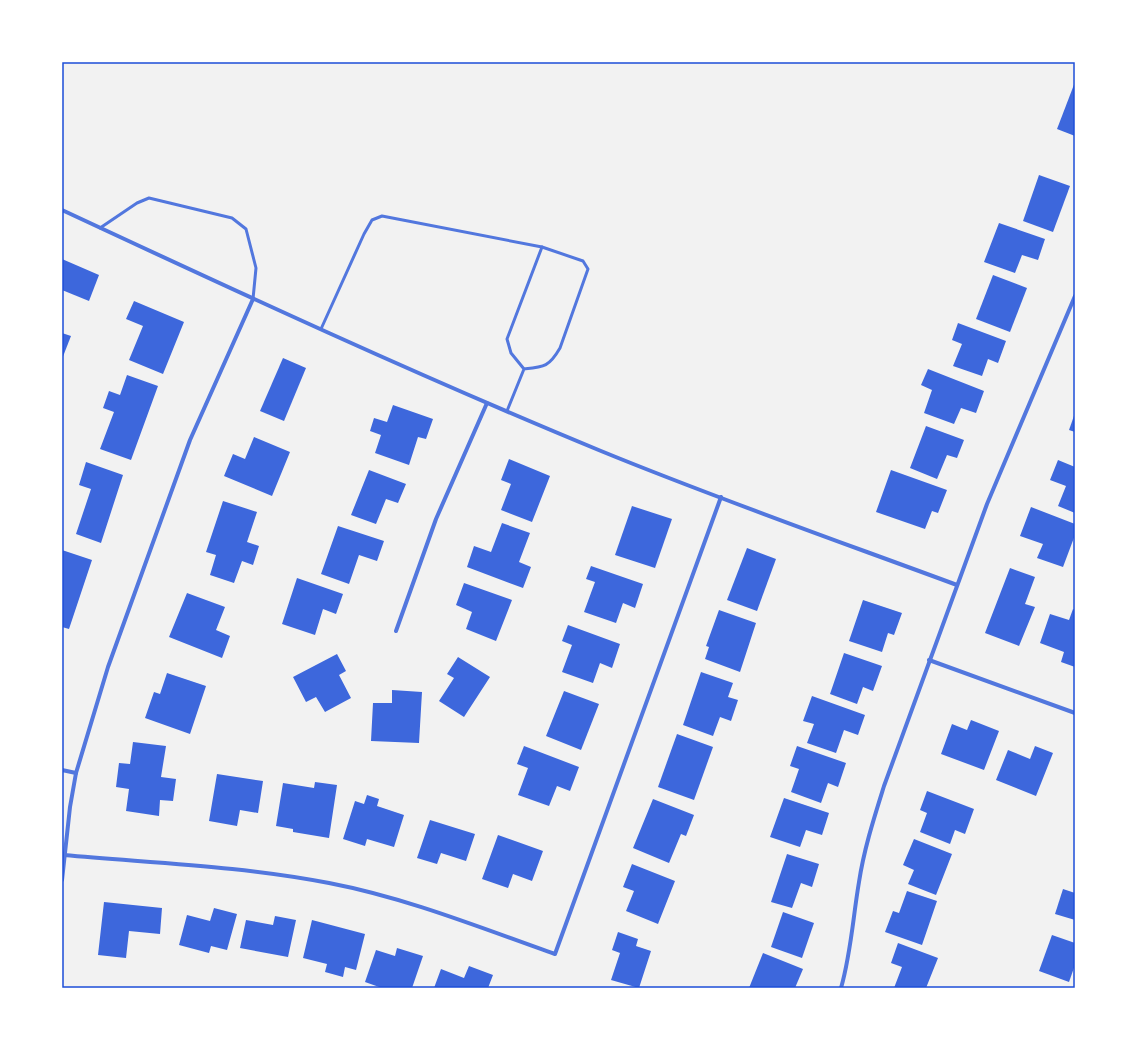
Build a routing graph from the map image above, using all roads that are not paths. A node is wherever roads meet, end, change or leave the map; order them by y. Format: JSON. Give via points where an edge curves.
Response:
{"nodes":[{"id":1,"x":62,"y":210,"type":"edge"},
{"id":2,"x":100,"y":228,"type":"junction"},
{"id":3,"x":542,"y":247,"type":"junction"},
{"id":4,"x":1075,"y":296,"type":"edge"},
{"id":5,"x":253,"y":299,"type":"junction"},
{"id":6,"x":321,"y":329,"type":"junction"},
{"id":7,"x":524,"y":369,"type":"junction"},
{"id":8,"x":487,"y":403,"type":"junction"},
{"id":9,"x":507,"y":411,"type":"junction"},
{"id":10,"x":721,"y":497,"type":"junction"},
{"id":11,"x":957,"y":585,"type":"junction"},
{"id":12,"x":396,"y":631,"type":"dead end"},
{"id":13,"x":929,"y":660,"type":"junction"},
{"id":14,"x":1075,"y":713,"type":"edge"},
{"id":15,"x":62,"y":770,"type":"edge"},
{"id":16,"x":76,"y":773,"type":"junction"},
{"id":17,"x":64,"y":855,"type":"junction"},
{"id":18,"x":62,"y":880,"type":"edge"},
{"id":19,"x":841,"y":988,"type":"edge"}],
"edges":[{"from":1,"to":2,"type":"street"},
{"from":2,"to":5,"type":"street"},
{"from":2,"to":5,"type":"lane","via":[[137,203],[149,198],[232,218],[246,230],[256,268]]},
{"from":3,"to":6,"type":"lane","via":[[382,216],[372,220],[364,234]]},
{"from":3,"to":7,"type":"lane","via":[[507,340],[511,352]]},
{"from":3,"to":7,"type":"lane","via":[[583,261],[588,270],[560,348],[553,360],[543,367]]},
{"from":4,"to":11,"type":"street","via":[[987,504]]},
{"from":5,"to":6,"type":"street"},
{"from":5,"to":16,"type":"street","via":[[190,440],[108,667]]},
{"from":6,"to":8,"type":"street"},
{"from":7,"to":9,"type":"lane"},
{"from":8,"to":9,"type":"street"},
{"from":8,"to":12,"type":"street","via":[[436,519]]},
{"from":9,"to":10,"type":"street","via":[[602,452]]},
{"from":10,"to":11,"type":"street"},
{"from":10,"to":17,"type":"street","via":[[555,954],[432,911],[330,883],[272,873]]},
{"from":11,"to":13,"type":"street"},
{"from":13,"to":14,"type":"street"},
{"from":13,"to":19,"type":"street","via":[[871,827]]},
{"from":15,"to":16,"type":"street"},
{"from":16,"to":17,"type":"street"},
{"from":17,"to":18,"type":"street"}]}
